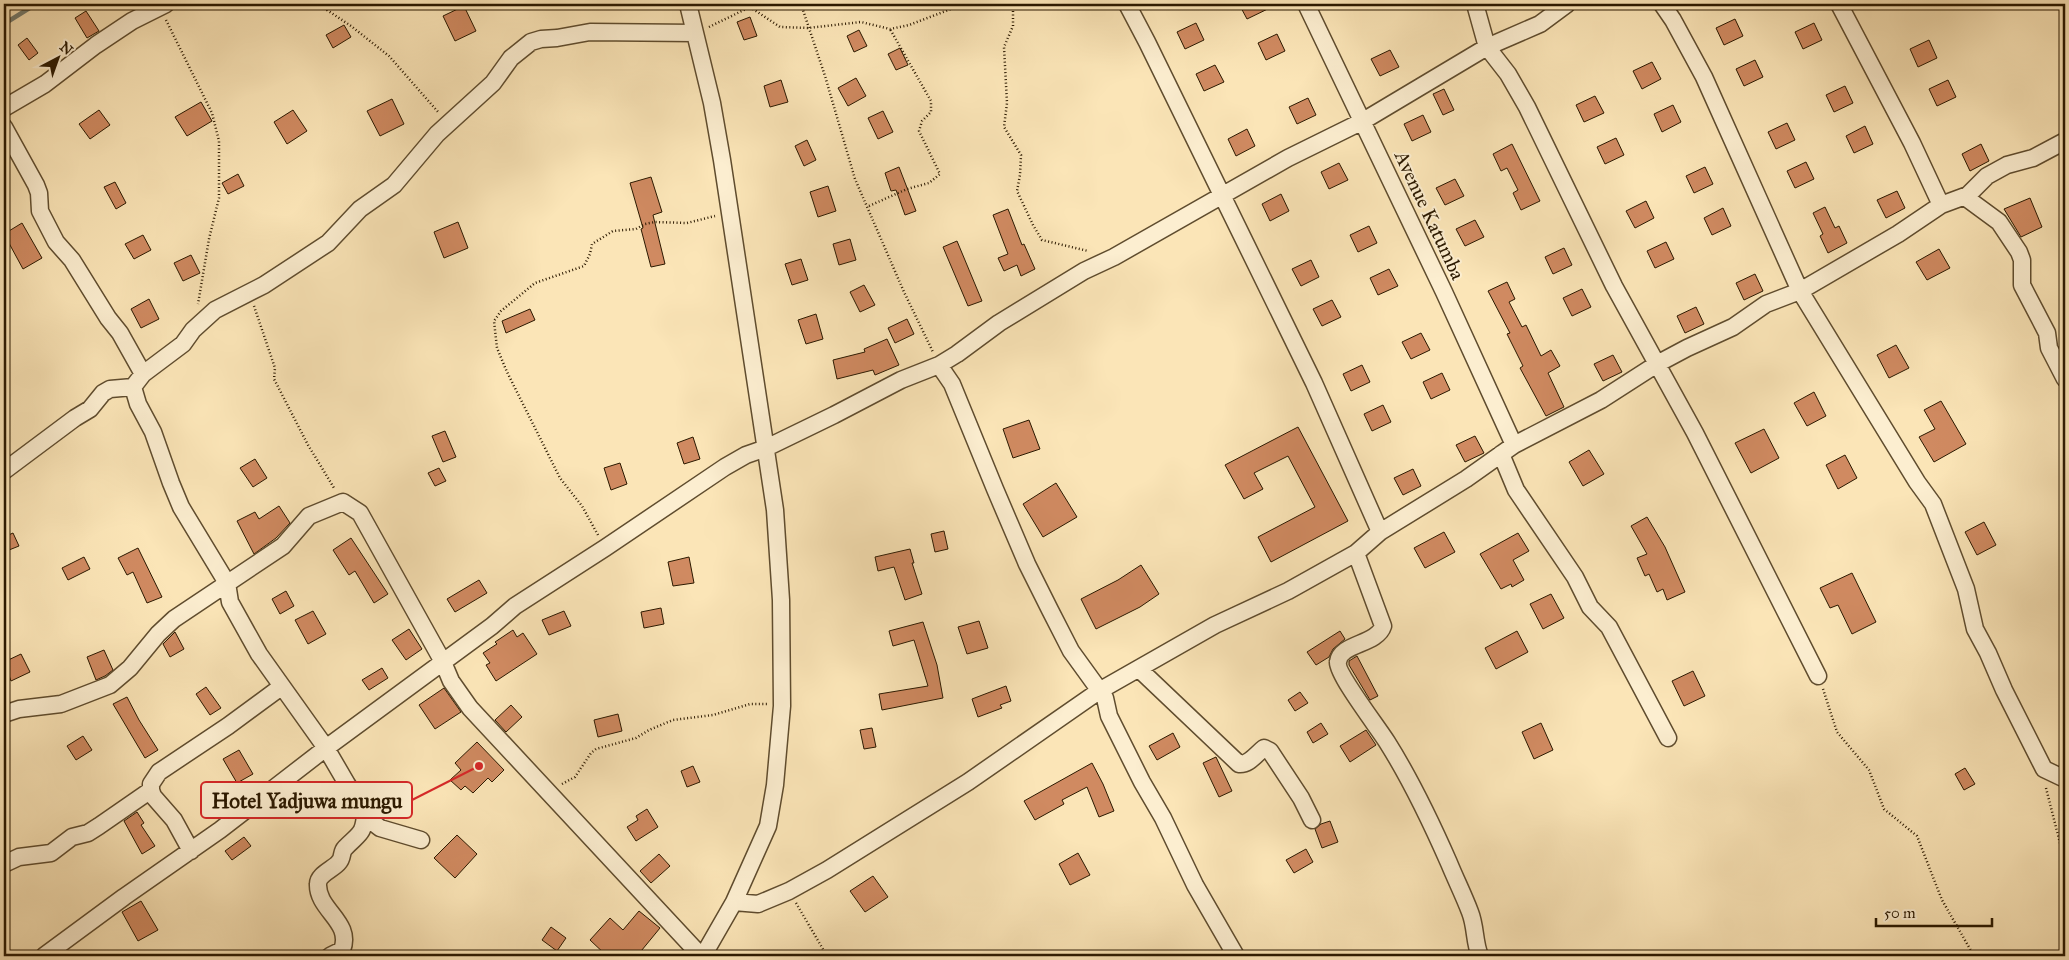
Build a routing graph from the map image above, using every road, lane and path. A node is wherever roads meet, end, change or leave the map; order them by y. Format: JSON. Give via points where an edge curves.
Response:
{"nodes":[{"id":1,"x":323,"y":4,"type":"edge"},
{"id":2,"x":688,"y":4,"type":"edge"},
{"id":3,"x":801,"y":4,"type":"edge"},
{"id":4,"x":964,"y":4,"type":"edge"},
{"id":5,"x":1013,"y":4,"type":"edge"},
{"id":6,"x":1127,"y":4,"type":"edge"},
{"id":7,"x":1306,"y":4,"type":"edge"},
{"id":8,"x":1475,"y":4,"type":"edge"},
{"id":9,"x":1567,"y":4,"type":"edge"},
{"id":10,"x":1662,"y":4,"type":"edge"},
{"id":11,"x":1839,"y":4,"type":"edge"},
{"id":12,"x":163,"y":6,"type":"edge"},
{"id":13,"x":808,"y":28,"type":"junction"},
{"id":14,"x":890,"y":29,"type":"junction"},
{"id":15,"x":694,"y":33,"type":"junction"},
{"id":16,"x":1487,"y":47,"type":"junction"},
{"id":17,"x":4,"y":108,"type":"edge"},
{"id":18,"x":1363,"y":121,"type":"junction"},
{"id":19,"x":448,"y":124,"type":"junction"},
{"id":20,"x":4,"y":127,"type":"edge"},
{"id":21,"x":2065,"y":140,"type":"edge"},
{"id":22,"x":1222,"y":196,"type":"junction"},
{"id":23,"x":1965,"y":196,"type":"junction"},
{"id":24,"x":868,"y":206,"type":"junction"},
{"id":25,"x":1941,"y":206,"type":"junction"},
{"id":26,"x":729,"y":213,"type":"junction"},
{"id":27,"x":1114,"y":258,"type":"junction"},
{"id":28,"x":1800,"y":291,"type":"junction"},
{"id":29,"x":250,"y":293,"type":"junction"},
{"id":30,"x":192,"y":330,"type":"junction"},
{"id":31,"x":1657,"y":364,"type":"junction"},
{"id":32,"x":939,"y":365,"type":"junction"},
{"id":33,"x":143,"y":374,"type":"junction"},
{"id":34,"x":2065,"y":379,"type":"edge"},
{"id":35,"x":133,"y":387,"type":"junction"},
{"id":36,"x":766,"y":448,"type":"junction"},
{"id":37,"x":1507,"y":449,"type":"junction"},
{"id":38,"x":4,"y":471,"type":"edge"},
{"id":39,"x":343,"y":502,"type":"junction"},
{"id":40,"x":1380,"y":532,"type":"junction"},
{"id":41,"x":605,"y":548,"type":"junction"},
{"id":42,"x":1356,"y":553,"type":"junction"},
{"id":43,"x":227,"y":583,"type":"junction"},
{"id":44,"x":443,"y":662,"type":"junction"},
{"id":45,"x":1139,"y":669,"type":"junction"},
{"id":46,"x":1818,"y":676,"type":"joint"},
{"id":47,"x":281,"y":687,"type":"junction"},
{"id":48,"x":1099,"y":691,"type":"junction"},
{"id":49,"x":782,"y":706,"type":"junction"},
{"id":50,"x":4,"y":714,"type":"edge"},
{"id":51,"x":1668,"y":738,"type":"dead end"},
{"id":52,"x":326,"y":748,"type":"junction"},
{"id":53,"x":2044,"y":769,"type":"junction"},
{"id":54,"x":2065,"y":780,"type":"edge"},
{"id":55,"x":150,"y":790,"type":"junction"},
{"id":56,"x":547,"y":792,"type":"junction"},
{"id":57,"x":365,"y":814,"type":"junction"},
{"id":58,"x":1312,"y":820,"type":"dead end"},
{"id":59,"x":421,"y":840,"type":"dead end"},
{"id":60,"x":2065,"y":849,"type":"edge"},
{"id":61,"x":191,"y":851,"type":"junction"},
{"id":62,"x":4,"y":864,"type":"edge"},
{"id":63,"x":789,"y":891,"type":"junction"},
{"id":64,"x":734,"y":902,"type":"junction"},
{"id":65,"x":44,"y":956,"type":"edge"},
{"id":66,"x":330,"y":956,"type":"edge"},
{"id":67,"x":702,"y":956,"type":"edge"},
{"id":68,"x":827,"y":956,"type":"edge"},
{"id":69,"x":1236,"y":956,"type":"edge"},
{"id":70,"x":1480,"y":956,"type":"edge"},
{"id":71,"x":1974,"y":956,"type":"edge"}],
"edges":[{"from":1,"to":19,"type":"path","via":[[389,56]]},
{"from":2,"to":15,"type":"street"},
{"from":3,"to":13,"type":"path"},
{"from":4,"to":14,"type":"path"},
{"from":5,"to":27,"type":"path","via":[[1013,26],[1004,48],[1004,127],[1021,155],[1017,190],[1042,240]]},
{"from":6,"to":22,"type":"street"},
{"from":7,"to":18,"type":"street","name":"Avenue Katumba"},
{"from":8,"to":16,"type":"street"},
{"from":9,"to":16,"type":"street","via":[[1540,24]]},
{"from":10,"to":28,"type":"street","via":[[1704,78]]},
{"from":11,"to":25,"type":"street","via":[[1912,143]]},
{"from":12,"to":17,"type":"street","via":[[132,21],[45,84]]},
{"from":12,"to":30,"type":"path","via":[[212,113],[219,142],[218,198]]},
{"from":13,"to":14,"type":"path","via":[[861,22]]},
{"from":13,"to":15,"type":"path","via":[[780,27],[750,7]]},
{"from":13,"to":24,"type":"path","via":[[856,179]]},
{"from":14,"to":24,"type":"path","via":[[931,101],[931,112],[922,121],[919,131],[940,174],[929,183],[907,188]]},
{"from":15,"to":19,"type":"street","via":[[590,32],[531,42],[511,58],[493,83]]},
{"from":15,"to":26,"type":"street","via":[[712,103]]},
{"from":16,"to":18,"type":"street"},
{"from":16,"to":31,"type":"street","via":[[1527,107],[1614,286]]},
{"from":18,"to":22,"type":"street","via":[[1288,158]]},
{"from":18,"to":37,"type":"street","name":"Avenue Katumba"},
{"from":19,"to":29,"type":"street","via":[[394,184],[360,209],[328,243]]},
{"from":20,"to":33,"type":"street","via":[[36,185],[40,211],[56,242],[72,260]]},
{"from":21,"to":23,"type":"street","via":[[2033,158],[2007,165],[1987,176]]},
{"from":22,"to":27,"type":"street"},
{"from":22,"to":40,"type":"street","via":[[1314,383]]},
{"from":23,"to":25,"type":"street"},
{"from":23,"to":34,"type":"street","via":[[1999,222],[2019,252],[2022,285],[2047,333],[2049,348]]},
{"from":24,"to":32,"type":"path"},
{"from":25,"to":28,"type":"street"},
{"from":26,"to":36,"type":"street"},
{"from":26,"to":41,"type":"path","via":[[687,223],[655,222],[636,229],[613,231],[592,244],[584,266],[535,283],[494,321],[497,348],[506,372],[560,478],[582,506]]},
{"from":27,"to":32,"type":"street","via":[[1084,271],[999,323]]},
{"from":28,"to":31,"type":"street","via":[[1766,304],[1733,327]]},
{"from":28,"to":53,"type":"street","via":[[1933,504],[1966,589],[1975,630]]},
{"from":29,"to":30,"type":"street","via":[[220,306]]},
{"from":29,"to":39,"type":"path","via":[[275,368],[274,379],[308,446]]},
{"from":30,"to":33,"type":"street","via":[[183,344]]},
{"from":31,"to":37,"type":"street","via":[[1601,400]]},
{"from":31,"to":46,"type":"street"},
{"from":32,"to":36,"type":"street","via":[[901,380]]},
{"from":32,"to":48,"type":"street","via":[[952,384],[1038,587],[1071,651]]},
{"from":33,"to":35,"type":"street"},
{"from":35,"to":38,"type":"street","via":[[110,389],[103,393],[90,409]]},
{"from":35,"to":43,"type":"street","via":[[181,507]]},
{"from":36,"to":41,"type":"street","via":[[746,454],[725,466]]},
{"from":36,"to":49,"type":"street","via":[[775,510],[781,600]]},
{"from":37,"to":40,"type":"street","via":[[1466,479]]},
{"from":37,"to":51,"type":"street","name":"Avenue Katumba","via":[[1516,490],[1575,577],[1590,607],[1609,627]]},
{"from":39,"to":43,"type":"street","via":[[309,516],[290,540]]},
{"from":39,"to":44,"type":"street","via":[[360,513]]},
{"from":40,"to":42,"type":"street"},
{"from":41,"to":44,"type":"street","via":[[515,606]]},
{"from":42,"to":45,"type":"street","via":[[1288,591],[1215,625]]},
{"from":42,"to":70,"type":"street","via":[[1383,626],[1380,634],[1343,653],[1338,664],[1348,685],[1402,766],[1436,833],[1470,911]]},
{"from":43,"to":47,"type":"street","via":[[230,602]]},
{"from":43,"to":50,"type":"street","via":[[174,619],[130,668],[110,685],[61,704],[19,708]]},
{"from":44,"to":52,"type":"street"},
{"from":44,"to":56,"type":"street","via":[[451,681],[470,708]]},
{"from":45,"to":48,"type":"street"},
{"from":45,"to":58,"type":"street","via":[[1234,761],[1243,765],[1264,748],[1270,751]]},
{"from":46,"to":71,"type":"path","via":[[1838,732],[1869,770],[1884,809],[1917,836],[1942,900]]},
{"from":47,"to":52,"type":"street"},
{"from":47,"to":55,"type":"street","via":[[159,772]]},
{"from":48,"to":63,"type":"street","via":[[960,787]]},
{"from":48,"to":69,"type":"street","via":[[1184,865]]},
{"from":49,"to":56,"type":"path","via":[[759,703],[659,725],[636,738],[596,749],[574,777]]},
{"from":49,"to":64,"type":"street","via":[[768,826]]},
{"from":52,"to":57,"type":"street"},
{"from":52,"to":61,"type":"street"},
{"from":53,"to":54,"type":"street"},
{"from":53,"to":60,"type":"path","via":[[2060,843]]},
{"from":55,"to":61,"type":"street","via":[[174,820]]},
{"from":55,"to":62,"type":"street","via":[[88,833],[72,836],[51,853],[18,857]]},
{"from":56,"to":67,"type":"street"},
{"from":57,"to":59,"type":"street","via":[[380,828]]},
{"from":57,"to":66,"type":"street","via":[[363,831],[346,847],[340,862],[319,878],[322,900],[342,929],[344,939],[342,950]]},
{"from":61,"to":65,"type":"street"},
{"from":63,"to":64,"type":"street","via":[[758,904]]},
{"from":63,"to":68,"type":"path"},
{"from":64,"to":67,"type":"street"}]}
